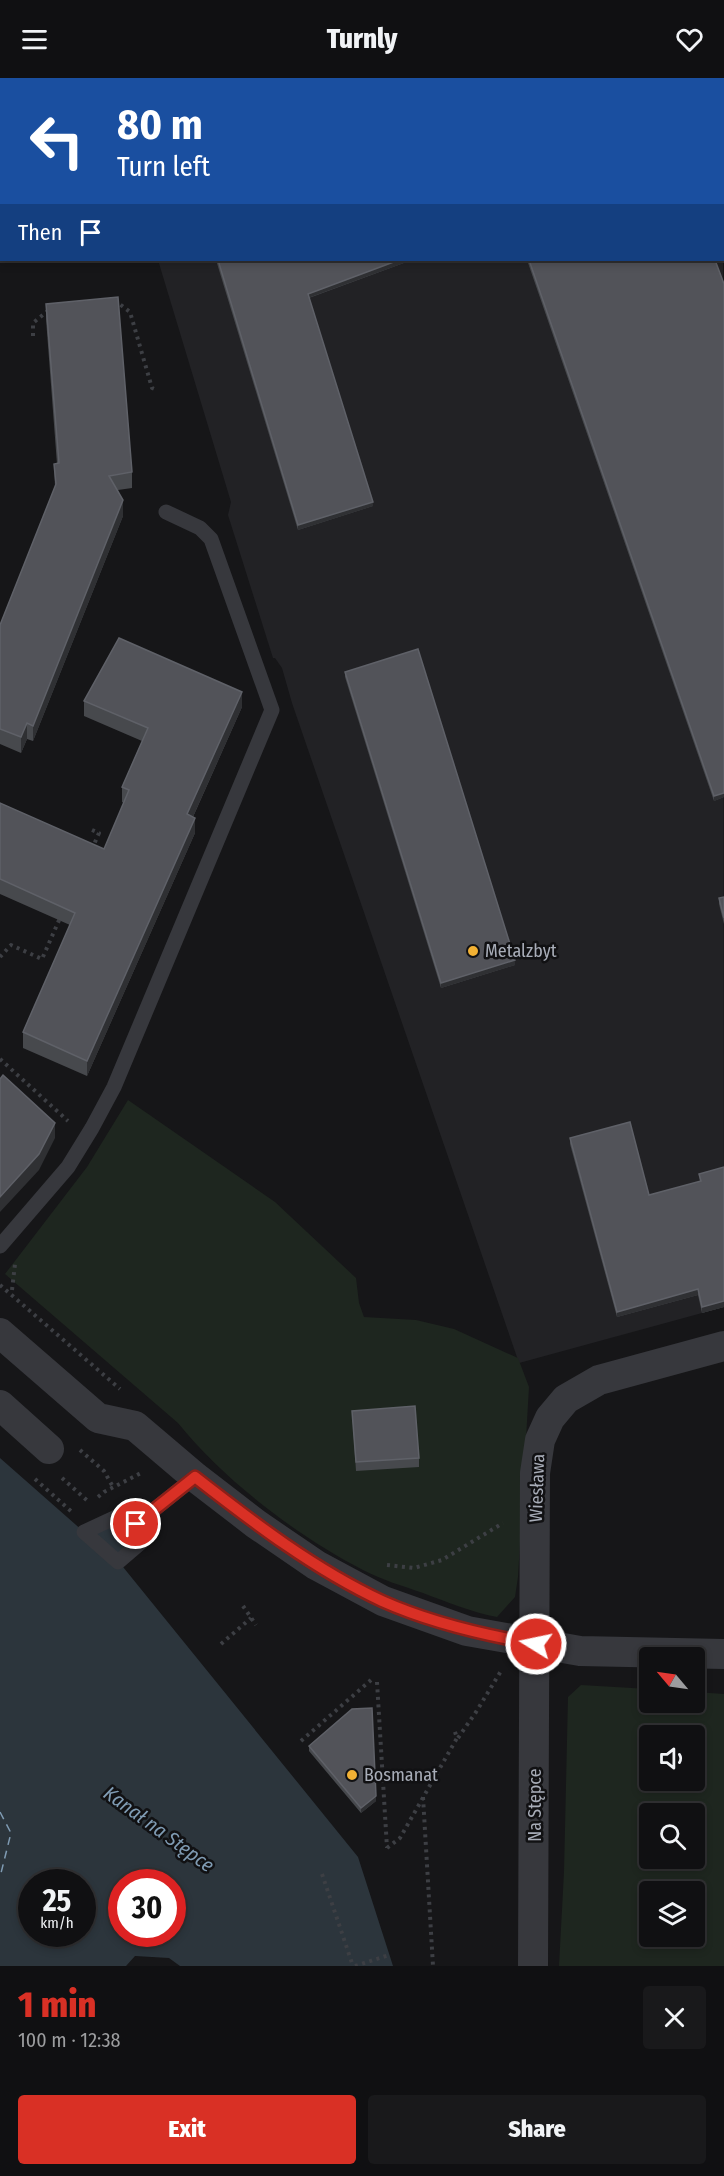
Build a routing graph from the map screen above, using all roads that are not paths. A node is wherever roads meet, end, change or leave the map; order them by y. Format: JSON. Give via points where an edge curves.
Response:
{"nodes":[{"id":1,"x":166,"y":512,"type":"dead end"},
{"id":2,"x":0,"y":1246,"type":"edge"},
{"id":3,"x":0,"y":1333,"type":"edge"},
{"id":4,"x":724,"y":1346,"type":"edge"},
{"id":5,"x":0,"y":1405,"type":"edge"},
{"id":6,"x":49,"y":1449,"type":"dead end"},
{"id":7,"x":195,"y":1477,"type":"junction"},
{"id":8,"x":136,"y":1524,"type":"dead end"},
{"id":9,"x":528,"y":1643,"type":"junction"},
{"id":10,"x":724,"y":1654,"type":"edge"},
{"id":11,"x":533,"y":1966,"type":"edge"}],
"edges":[{"from":1,"to":2,"type":"lane","via":[[200,528],[211,539],[272,710],[114,1087],[68,1167]]},
{"from":3,"to":7,"type":"street","via":[[98,1418],[135,1426]]},
{"from":4,"to":9,"type":"street","name":"Wiesława","via":[[599,1380],[566,1399],[550,1418],[540,1440],[535,1473]]},
{"from":5,"to":6,"type":"street"},
{"from":7,"to":8,"type":"lane"},
{"from":7,"to":9,"type":"street","via":[[316,1565],[365,1592],[467,1631]]},
{"from":9,"to":10,"type":"street","via":[[580,1651]]},
{"from":9,"to":11,"type":"street","name":"Na Stępce"}]}
